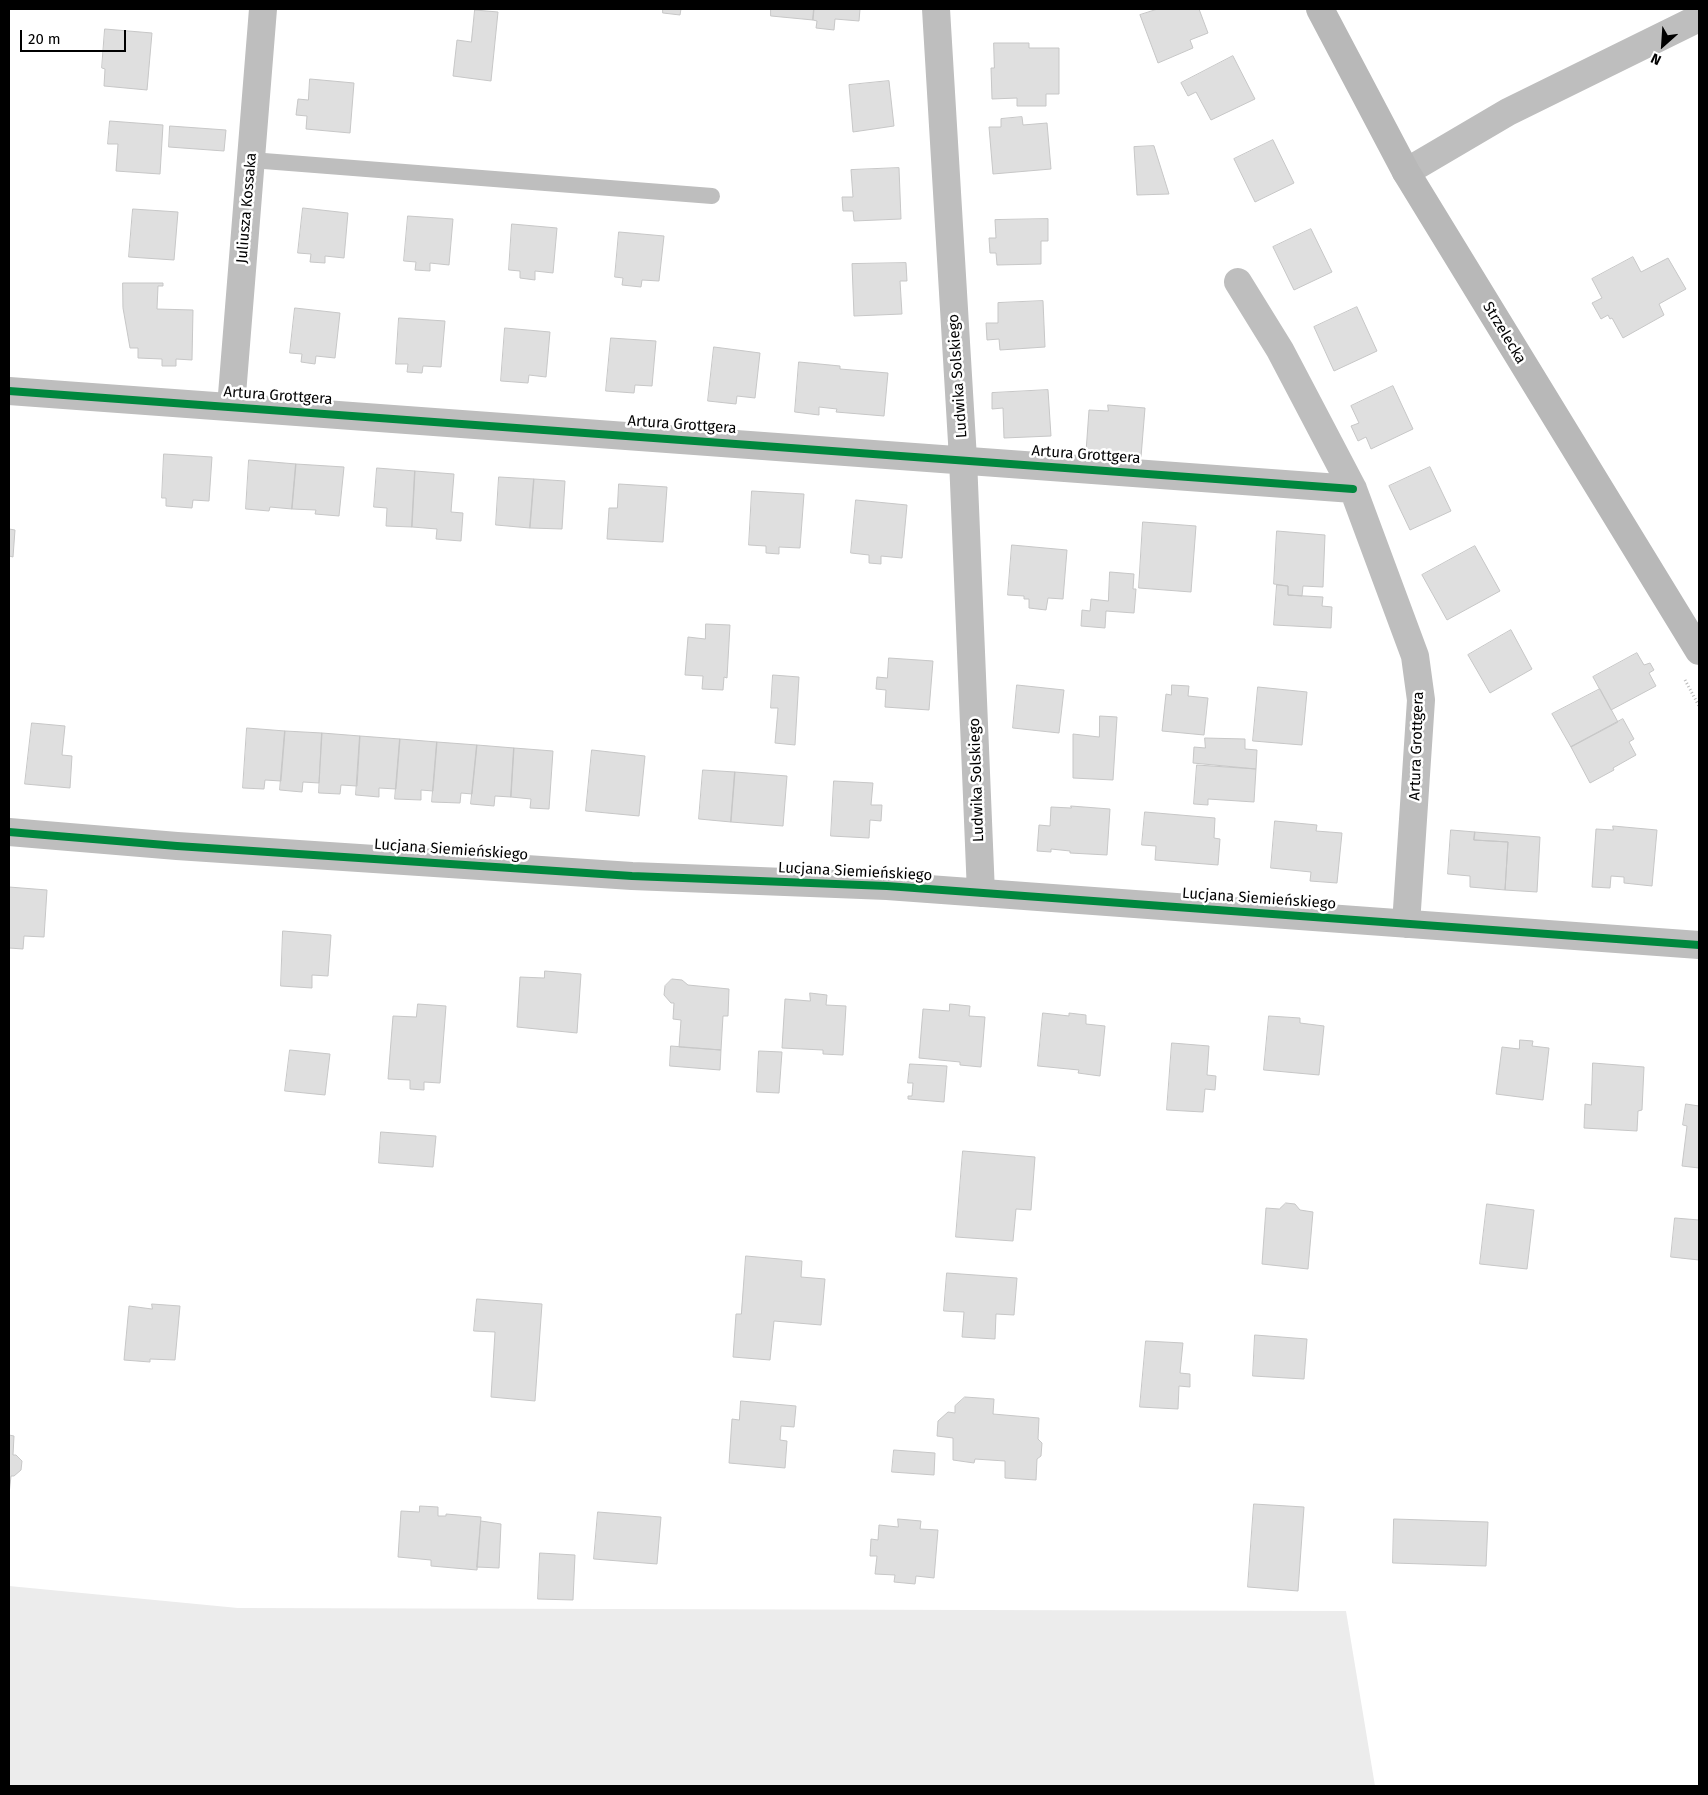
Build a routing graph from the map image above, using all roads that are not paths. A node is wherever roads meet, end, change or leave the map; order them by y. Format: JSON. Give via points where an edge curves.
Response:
{"nodes":[{"id":1,"x":263,"y":9,"type":"edge"},
{"id":2,"x":936,"y":9,"type":"edge"},
{"id":3,"x":1320,"y":9,"type":"edge"},
{"id":4,"x":1699,"y":18,"type":"edge"},
{"id":5,"x":251,"y":160,"type":"junction"},
{"id":6,"x":1406,"y":172,"type":"junction"},
{"id":7,"x":712,"y":196,"type":"dead end"},
{"id":8,"x":1238,"y":282,"type":"dead end"},
{"id":9,"x":9,"y":391,"type":"edge"},
{"id":10,"x":231,"y":407,"type":"junction"},
{"id":11,"x":963,"y":459,"type":"junction"},
{"id":12,"x":1353,"y":489,"type":"junction"},
{"id":13,"x":1699,"y":651,"type":"edge"},
{"id":14,"x":9,"y":832,"type":"edge"},
{"id":15,"x":982,"y":893,"type":"junction"},
{"id":16,"x":1406,"y":924,"type":"junction"},
{"id":17,"x":1699,"y":945,"type":"edge"}],
"edges":[{"from":1,"to":5,"type":"street","name":"Juliusza Kossaka"},
{"from":2,"to":11,"type":"street","name":"Ludwika Solskiego"},
{"from":3,"to":6,"type":"street","name":"Strzelecka"},
{"from":4,"to":6,"type":"street","via":[[1508,112]]},
{"from":5,"to":7,"type":"lane"},
{"from":5,"to":10,"type":"street","name":"Juliusza Kossaka"},
{"from":6,"to":13,"type":"street","name":"Strzelecka"},
{"from":8,"to":12,"type":"street","name":"Artura Grottgera","via":[[1280,350]]},
{"from":9,"to":10,"type":"street","name":"Artura Grottgera"},
{"from":10,"to":11,"type":"street","name":"Artura Grottgera"},
{"from":11,"to":12,"type":"street","name":"Artura Grottgera"},
{"from":11,"to":15,"type":"street","name":"Ludwika Solskiego"},
{"from":12,"to":16,"type":"street","name":"Artura Grottgera","via":[[1415,656],[1421,700]]},
{"from":14,"to":15,"type":"street","name":"Lucjana Siemieńskiego","via":[[622,875]]},
{"from":15,"to":16,"type":"street","name":"Lucjana Siemieńskiego"},
{"from":16,"to":17,"type":"street","name":"Lucjana Siemieńskiego"}]}
